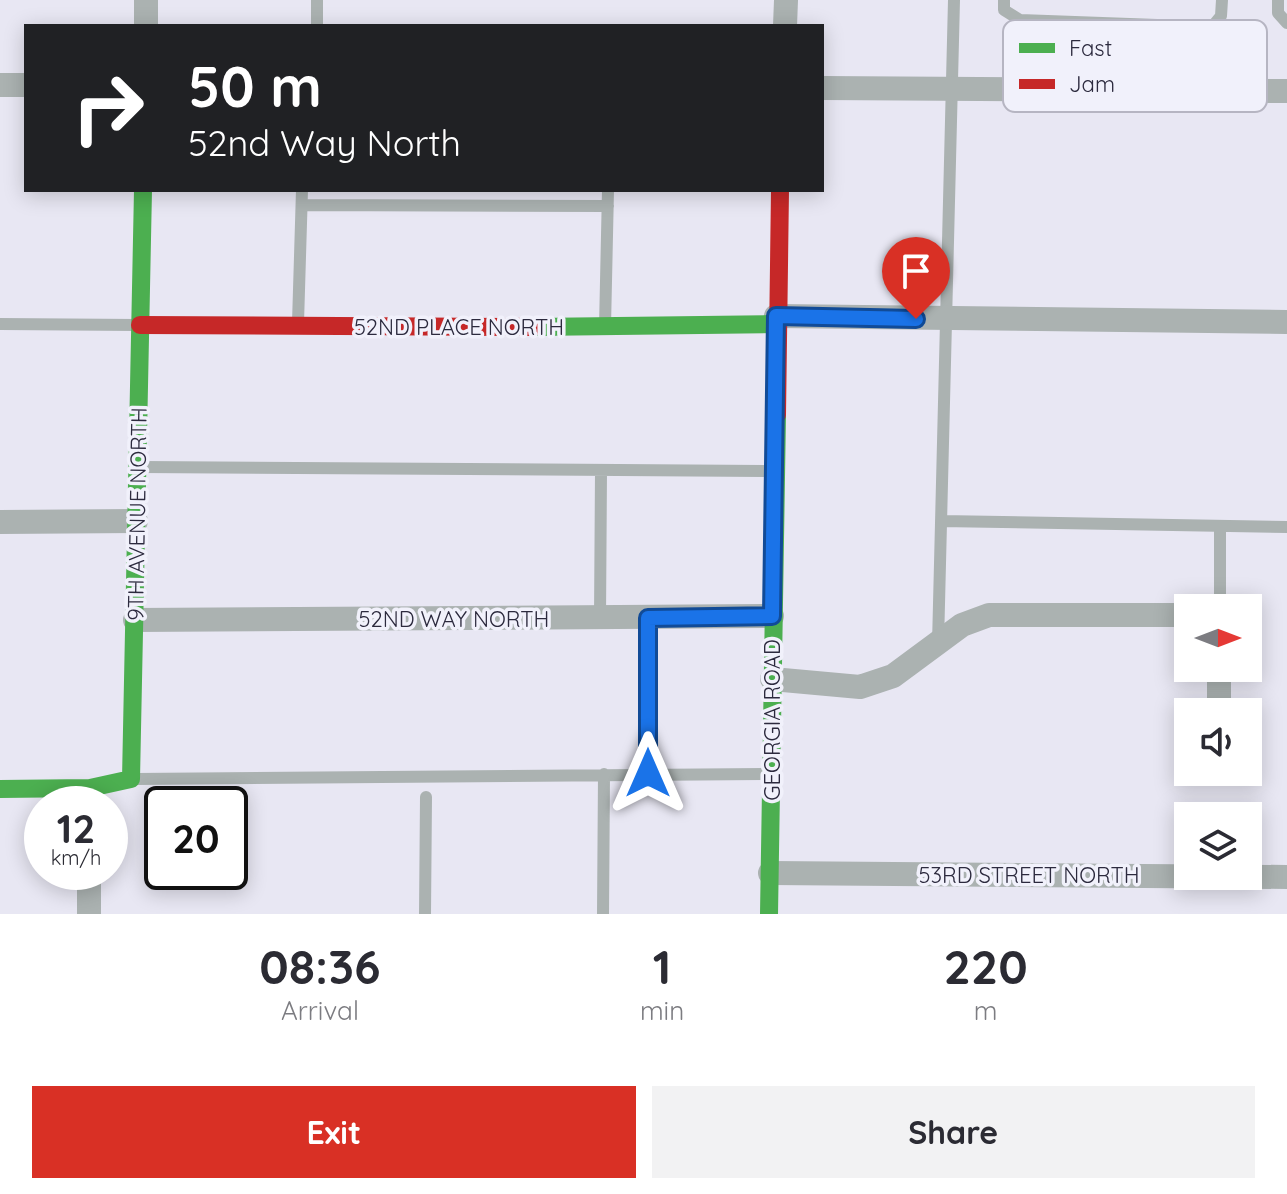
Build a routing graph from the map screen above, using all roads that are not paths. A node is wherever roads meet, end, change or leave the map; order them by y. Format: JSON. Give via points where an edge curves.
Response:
{"nodes":[{"id":1,"x":146,"y":0,"type":"edge"},
{"id":2,"x":317,"y":0,"type":"edge"},
{"id":3,"x":786,"y":0,"type":"edge"},
{"id":4,"x":954,"y":0,"type":"edge"},
{"id":5,"x":1004,"y":0,"type":"edge"},
{"id":6,"x":1222,"y":0,"type":"edge"},
{"id":7,"x":1278,"y":0,"type":"edge"},
{"id":8,"x":1020,"y":20,"type":"edge"},
{"id":9,"x":1218,"y":20,"type":"edge"},
{"id":10,"x":1287,"y":23,"type":"edge"},
{"id":11,"x":146,"y":24,"type":"edge"},
{"id":12,"x":317,"y":24,"type":"edge"},
{"id":13,"x":785,"y":24,"type":"edge"},
{"id":14,"x":0,"y":85,"type":"edge"},
{"id":15,"x":24,"y":85,"type":"edge"},
{"id":16,"x":824,"y":88,"type":"edge"},
{"id":17,"x":951,"y":89,"type":"junction"},
{"id":18,"x":1003,"y":89,"type":"edge"},
{"id":19,"x":1267,"y":91,"type":"edge"},
{"id":20,"x":1287,"y":91,"type":"edge"},
{"id":21,"x":143,"y":192,"type":"edge"},
{"id":22,"x":302,"y":192,"type":"edge"},
{"id":23,"x":608,"y":192,"type":"edge"},
{"id":24,"x":780,"y":192,"type":"edge"},
{"id":25,"x":302,"y":205,"type":"junction"},
{"id":26,"x":608,"y":206,"type":"junction"},
{"id":27,"x":777,"y":320,"type":"junction"},
{"id":28,"x":944,"y":320,"type":"junction"},
{"id":29,"x":1287,"y":322,"type":"edge"},
{"id":30,"x":0,"y":324,"type":"edge"},
{"id":31,"x":140,"y":325,"type":"junction"},
{"id":32,"x":298,"y":327,"type":"junction"},
{"id":33,"x":605,"y":327,"type":"junction"},
{"id":34,"x":137,"y":467,"type":"junction"},
{"id":35,"x":774,"y":471,"type":"junction"},
{"id":36,"x":601,"y":472,"type":"junction"},
{"id":37,"x":136,"y":521,"type":"junction"},
{"id":38,"x":941,"y":521,"type":"junction"},
{"id":39,"x":0,"y":522,"type":"edge"},
{"id":40,"x":1220,"y":526,"type":"junction"},
{"id":41,"x":1287,"y":527,"type":"edge"},
{"id":42,"x":1220,"y":594,"type":"edge"},
{"id":43,"x":1174,"y":615,"type":"edge"},
{"id":44,"x":772,"y":616,"type":"junction"},
{"id":45,"x":648,"y":618,"type":"junction"},
{"id":46,"x":600,"y":619,"type":"junction"},
{"id":47,"x":135,"y":620,"type":"junction"},
{"id":48,"x":938,"y":647,"type":"junction"},
{"id":49,"x":772,"y":679,"type":"junction"},
{"id":50,"x":648,"y":773,"type":"junction"},
{"id":51,"x":604,"y":774,"type":"junction"},
{"id":52,"x":772,"y":774,"type":"junction"},
{"id":53,"x":131,"y":779,"type":"junction"},
{"id":54,"x":114,"y":786,"type":"edge"},
{"id":55,"x":0,"y":789,"type":"edge"},
{"id":56,"x":24,"y":791,"type":"edge"},
{"id":57,"x":426,"y":797,"type":"dead end"},
{"id":58,"x":770,"y":873,"type":"junction"},
{"id":59,"x":1287,"y":877,"type":"edge"},
{"id":60,"x":89,"y":890,"type":"edge"},
{"id":61,"x":89,"y":914,"type":"edge"},
{"id":62,"x":425,"y":914,"type":"edge"},
{"id":63,"x":603,"y":914,"type":"edge"},
{"id":64,"x":769,"y":914,"type":"edge"}],
"edges":[{"from":1,"to":11,"type":"street"},
{"from":2,"to":12,"type":"lane"},
{"from":3,"to":13,"type":"street"},
{"from":4,"to":17,"type":"lane"},
{"from":5,"to":8,"type":"lane","via":[[1004,10]]},
{"from":6,"to":9,"type":"lane"},
{"from":7,"to":10,"type":"lane","via":[[1278,13]]},
{"from":14,"to":15,"type":"street"},
{"from":16,"to":17,"type":"street"},
{"from":17,"to":18,"type":"street"},
{"from":17,"to":28,"type":"lane"},
{"from":19,"to":20,"type":"street"},
{"from":21,"to":31,"type":"street","name":"9TH AVENUE NORTH"},
{"from":22,"to":25,"type":"lane"},
{"from":23,"to":26,"type":"lane"},
{"from":24,"to":27,"type":"street","name":"GEORGIA ROAD"},
{"from":25,"to":26,"type":"lane"},
{"from":25,"to":32,"type":"lane"},
{"from":26,"to":33,"type":"lane"},
{"from":27,"to":28,"type":"street","name":"52ND PLACE NORTH"},
{"from":27,"to":33,"type":"street","name":"52ND PLACE NORTH"},
{"from":27,"to":35,"type":"street","name":"GEORGIA ROAD"},
{"from":28,"to":29,"type":"street","name":"52ND PLACE NORTH"},
{"from":28,"to":38,"type":"lane"},
{"from":30,"to":31,"type":"lane"},
{"from":31,"to":32,"type":"street","name":"52ND PLACE NORTH"},
{"from":31,"to":34,"type":"street","name":"9TH AVENUE NORTH"},
{"from":32,"to":33,"type":"street","name":"52ND PLACE NORTH"},
{"from":34,"to":36,"type":"lane"},
{"from":34,"to":37,"type":"street","name":"9TH AVENUE NORTH"},
{"from":35,"to":36,"type":"lane"},
{"from":35,"to":44,"type":"street","name":"GEORGIA ROAD"},
{"from":36,"to":46,"type":"lane"},
{"from":37,"to":39,"type":"street"},
{"from":37,"to":47,"type":"street","name":"9TH AVENUE NORTH"},
{"from":38,"to":40,"type":"lane"},
{"from":38,"to":48,"type":"lane"},
{"from":40,"to":41,"type":"lane"},
{"from":40,"to":42,"type":"lane"},
{"from":43,"to":48,"type":"street","via":[[989,615],[962,625]]},
{"from":44,"to":45,"type":"street","name":"52ND WAY NORTH"},
{"from":44,"to":49,"type":"street","name":"GEORGIA ROAD"},
{"from":45,"to":46,"type":"street","name":"52ND WAY NORTH"},
{"from":45,"to":50,"type":"lane"},
{"from":46,"to":47,"type":"street","name":"52ND WAY NORTH"},
{"from":47,"to":53,"type":"street","name":"9TH AVENUE NORTH"},
{"from":48,"to":49,"type":"street","via":[[893,676],[860,687]]},
{"from":49,"to":52,"type":"street","name":"GEORGIA ROAD"},
{"from":50,"to":51,"type":"lane"},
{"from":50,"to":52,"type":"lane"},
{"from":51,"to":53,"type":"lane"},
{"from":51,"to":63,"type":"lane"},
{"from":52,"to":58,"type":"street","name":"GEORGIA ROAD"},
{"from":53,"to":54,"type":"street"},
{"from":55,"to":56,"type":"street"},
{"from":57,"to":62,"type":"lane"},
{"from":58,"to":59,"type":"street","name":"53RD STREET NORTH"},
{"from":58,"to":64,"type":"street","name":"GEORGIA ROAD"},
{"from":60,"to":61,"type":"street"}]}
